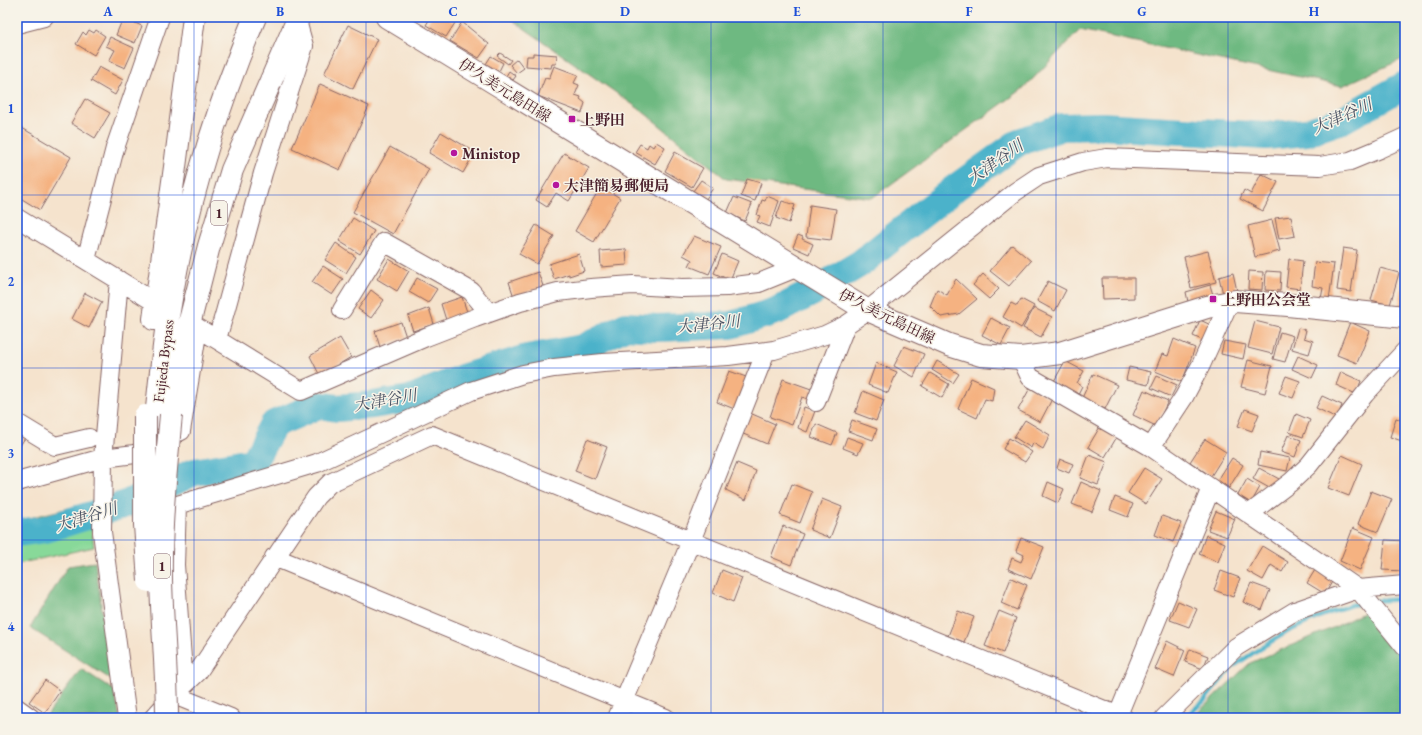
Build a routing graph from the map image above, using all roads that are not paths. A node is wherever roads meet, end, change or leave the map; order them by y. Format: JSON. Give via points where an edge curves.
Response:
{"nodes":[{"id":1,"x":44,"y":17,"type":"edge"},
{"id":2,"x":160,"y":17,"type":"edge"},
{"id":3,"x":194,"y":17,"type":"edge"},
{"id":4,"x":255,"y":17,"type":"edge"},
{"id":5,"x":387,"y":17,"type":"edge"},
{"id":6,"x":297,"y":21,"type":"joint"},
{"id":7,"x":17,"y":24,"type":"edge"},
{"id":8,"x":1405,"y":136,"type":"edge"},
{"id":9,"x":17,"y":218,"type":"edge"},
{"id":10,"x":86,"y":260,"type":"junction"},
{"id":11,"x":798,"y":269,"type":"junction"},
{"id":12,"x":119,"y":280,"type":"junction"},
{"id":13,"x":148,"y":298,"type":"dead end"},
{"id":14,"x":1229,"y":303,"type":"junction"},
{"id":15,"x":866,"y":309,"type":"junction"},
{"id":16,"x":342,"y":310,"type":"dead end"},
{"id":17,"x":489,"y":313,"type":"junction"},
{"id":18,"x":1405,"y":317,"type":"edge"},
{"id":19,"x":846,"y":326,"type":"junction"},
{"id":20,"x":217,"y":339,"type":"junction"},
{"id":21,"x":766,"y":351,"type":"junction"},
{"id":22,"x":1405,"y":351,"type":"edge"},
{"id":23,"x":1021,"y":358,"type":"junction"},
{"id":24,"x":816,"y":402,"type":"dead end"},
{"id":25,"x":158,"y":416,"type":"junction"},
{"id":26,"x":17,"y":423,"type":"edge"},
{"id":27,"x":89,"y":438,"type":"dead end"},
{"id":28,"x":1151,"y":447,"type":"junction"},
{"id":29,"x":103,"y":461,"type":"junction"},
{"id":30,"x":17,"y":482,"type":"edge"},
{"id":31,"x":1211,"y":488,"type":"junction"},
{"id":32,"x":1249,"y":514,"type":"junction"},
{"id":33,"x":691,"y":541,"type":"junction"},
{"id":34,"x":274,"y":557,"type":"junction"},
{"id":35,"x":1405,"y":585,"type":"edge"},
{"id":36,"x":1358,"y":589,"type":"junction"},
{"id":37,"x":1405,"y":647,"type":"edge"},
{"id":38,"x":179,"y":690,"type":"junction"},
{"id":39,"x":624,"y":701,"type":"junction"},
{"id":40,"x":17,"y":708,"type":"edge"},
{"id":41,"x":1121,"y":717,"type":"edge"},
{"id":42,"x":31,"y":718,"type":"edge"},
{"id":43,"x":127,"y":718,"type":"edge"},
{"id":44,"x":153,"y":718,"type":"edge"},
{"id":45,"x":163,"y":718,"type":"edge"},
{"id":46,"x":167,"y":718,"type":"edge"},
{"id":47,"x":231,"y":718,"type":"edge"},
{"id":48,"x":617,"y":718,"type":"edge"},
{"id":49,"x":666,"y":718,"type":"edge"},
{"id":50,"x":1164,"y":718,"type":"edge"}],
"edges":[{"from":1,"to":7,"type":"street"},
{"from":2,"to":10,"type":"street","via":[[115,148]]},
{"from":3,"to":25,"type":"main road","number":"1","via":[[150,352]]},
{"from":4,"to":25,"type":"main road","name":"Fujieda Bypass","number":"1","via":[[208,145],[190,208],[166,331]]},
{"from":5,"to":11,"type":"main road","name":"伊久美元島田線"},
{"from":6,"to":20,"type":"street","via":[[304,46],[263,174]]},
{"from":6,"to":25,"type":"main road","number":"1","via":[[232,170],[185,340]]},
{"from":8,"to":15,"type":"street","via":[[1350,161],[1320,166],[1107,158],[1059,169],[1039,176],[1015,192]]},
{"from":9,"to":10,"type":"street"},
{"from":10,"to":12,"type":"street"},
{"from":11,"to":15,"type":"main road","name":"伊久美元島田線"},
{"from":11,"to":17,"type":"street","via":[[759,283],[726,287],[633,285],[565,291]]},
{"from":12,"to":13,"type":"street"},
{"from":12,"to":29,"type":"street"},
{"from":14,"to":18,"type":"main road","name":"伊久美元島田線","via":[[1235,301],[1288,305]]},
{"from":14,"to":23,"type":"main road","name":"伊久美元島田線","via":[[1207,307],[1060,353]]},
{"from":14,"to":28,"type":"street","via":[[1184,397]]},
{"from":15,"to":19,"type":"street"},
{"from":15,"to":23,"type":"main road","name":"伊久美元島田線","via":[[949,345],[981,355]]},
{"from":16,"to":17,"type":"street","via":[[384,242],[471,291]]},
{"from":17,"to":20,"type":"street","via":[[301,391]]},
{"from":19,"to":21,"type":"street","via":[[825,335]]},
{"from":19,"to":24,"type":"street"},
{"from":20,"to":29,"type":"street","via":[[198,328],[181,431],[135,454]]},
{"from":21,"to":33,"type":"street"},
{"from":21,"to":38,"type":"street","via":[[728,356],[603,362],[523,374],[471,391],[317,463],[177,505]]},
{"from":22,"to":32,"type":"street","via":[[1365,394],[1309,465]]},
{"from":23,"to":28,"type":"street","via":[[1030,377]]},
{"from":25,"to":45,"type":"main road","number":"1","bridge":true,"via":[[144,525],[158,688]]},
{"from":25,"to":46,"type":"main road","number":"1","bridge":true,"via":[[164,493],[161,578]]},
{"from":26,"to":27,"type":"street","via":[[55,446]]},
{"from":28,"to":31,"type":"street"},
{"from":29,"to":30,"type":"street"},
{"from":29,"to":43,"type":"street","via":[[102,532]]},
{"from":31,"to":32,"type":"street"},
{"from":31,"to":41,"type":"street"},
{"from":32,"to":36,"type":"street"},
{"from":33,"to":34,"type":"street","via":[[432,435],[330,483],[316,497]]},
{"from":33,"to":39,"type":"street"},
{"from":33,"to":41,"type":"street"},
{"from":34,"to":38,"type":"street","via":[[198,672]]},
{"from":34,"to":39,"type":"street"},
{"from":35,"to":36,"type":"street"},
{"from":36,"to":37,"type":"street"},
{"from":36,"to":50,"type":"street","via":[[1295,612],[1236,647]]},
{"from":38,"to":44,"type":"street"},
{"from":38,"to":47,"type":"street"},
{"from":39,"to":48,"type":"street"},
{"from":39,"to":49,"type":"street"},
{"from":40,"to":42,"type":"street"}]}
